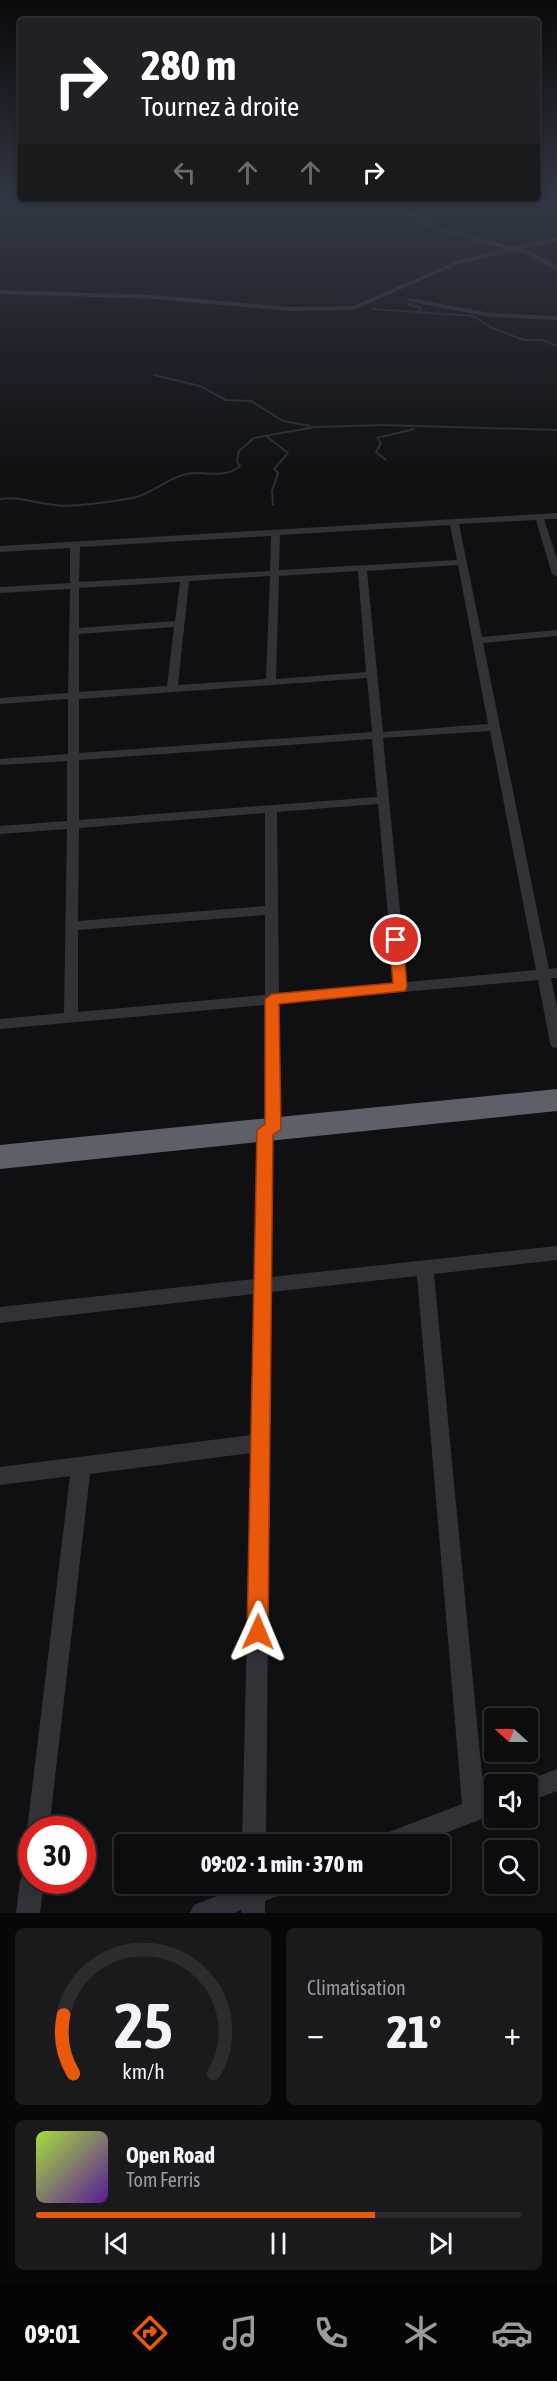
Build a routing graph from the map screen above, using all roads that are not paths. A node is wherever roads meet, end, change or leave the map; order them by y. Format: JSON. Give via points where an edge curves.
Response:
{"nodes":[{"id":1,"x":70,"y":294,"type":"edge"},
{"id":2,"x":385,"y":294,"type":"edge"},
{"id":3,"x":409,"y":300,"type":"dead end"},
{"id":4,"x":557,"y":318,"type":"edge"},
{"id":5,"x":557,"y":516,"type":"edge"},
{"id":6,"x":538,"y":517,"type":"junction"},
{"id":7,"x":454,"y":522,"type":"junction"},
{"id":8,"x":276,"y":532,"type":"junction"},
{"id":9,"x":75,"y":543,"type":"junction"},
{"id":10,"x":0,"y":549,"type":"edge"},
{"id":11,"x":554,"y":556,"type":"edge"},
{"id":12,"x":462,"y":562,"type":"junction"},
{"id":13,"x":362,"y":568,"type":"junction"},
{"id":14,"x":274,"y":573,"type":"junction"},
{"id":15,"x":557,"y":574,"type":"edge"},
{"id":16,"x":185,"y":579,"type":"junction"},
{"id":17,"x":75,"y":585,"type":"junction"},
{"id":18,"x":0,"y":590,"type":"edge"},
{"id":19,"x":180,"y":624,"type":"junction"},
{"id":20,"x":74,"y":631,"type":"junction"},
{"id":21,"x":557,"y":633,"type":"edge"},
{"id":22,"x":477,"y":640,"type":"junction"},
{"id":23,"x":372,"y":675,"type":"junction"},
{"id":24,"x":271,"y":682,"type":"junction"},
{"id":25,"x":172,"y":689,"type":"junction"},
{"id":26,"x":74,"y":696,"type":"junction"},
{"id":27,"x":0,"y":701,"type":"edge"},
{"id":28,"x":494,"y":727,"type":"junction"},
{"id":29,"x":377,"y":735,"type":"junction"},
{"id":30,"x":73,"y":757,"type":"junction"},
{"id":31,"x":0,"y":762,"type":"edge"},
{"id":32,"x":383,"y":800,"type":"junction"},
{"id":33,"x":270,"y":809,"type":"junction"},
{"id":34,"x":73,"y":824,"type":"junction"},
{"id":35,"x":0,"y":830,"type":"edge"},
{"id":36,"x":271,"y":910,"type":"junction"},
{"id":37,"x":72,"y":926,"type":"junction"},
{"id":38,"x":550,"y":973,"type":"edge"},
{"id":39,"x":400,"y":987,"type":"junction"},
{"id":40,"x":272,"y":999,"type":"junction"},
{"id":41,"x":71,"y":1018,"type":"junction"},
{"id":42,"x":0,"y":1024,"type":"edge"},
{"id":43,"x":557,"y":1043,"type":"edge"},
{"id":44,"x":557,"y":1100,"type":"edge"},
{"id":45,"x":269,"y":1130,"type":"junction"},
{"id":46,"x":0,"y":1157,"type":"edge"},
{"id":47,"x":557,"y":1253,"type":"edge"},
{"id":48,"x":425,"y":1268,"type":"junction"},
{"id":49,"x":263,"y":1286,"type":"junction"},
{"id":50,"x":0,"y":1315,"type":"edge"},
{"id":51,"x":260,"y":1443,"type":"junction"},
{"id":52,"x":81,"y":1466,"type":"junction"},
{"id":53,"x":0,"y":1476,"type":"edge"},
{"id":54,"x":557,"y":1780,"type":"edge"},
{"id":55,"x":538,"y":1787,"type":"edge"},
{"id":56,"x":484,"y":1807,"type":"edge"},
{"id":57,"x":40,"y":1816,"type":"edge"},
{"id":58,"x":254,"y":1834,"type":"edge"},
{"id":59,"x":413,"y":1834,"type":"edge"},
{"id":60,"x":30,"y":1894,"type":"edge"},
{"id":61,"x":254,"y":1897,"type":"edge"},
{"id":62,"x":28,"y":1913,"type":"edge"},
{"id":63,"x":202,"y":1913,"type":"edge"}],
"edges":[{"from":1,"to":2,"type":"street","via":[[154,297],[279,309],[354,308]]},
{"from":3,"to":4,"type":"street","via":[[491,315]]},
{"from":5,"to":6,"type":"street"},
{"from":6,"to":7,"type":"street"},
{"from":6,"to":11,"type":"street"},
{"from":7,"to":8,"type":"street"},
{"from":7,"to":12,"type":"street"},
{"from":8,"to":9,"type":"street"},
{"from":8,"to":14,"type":"street"},
{"from":9,"to":10,"type":"street"},
{"from":9,"to":17,"type":"street"},
{"from":11,"to":15,"type":"street"},
{"from":12,"to":13,"type":"street"},
{"from":12,"to":22,"type":"street"},
{"from":13,"to":14,"type":"street"},
{"from":13,"to":23,"type":"street"},
{"from":14,"to":16,"type":"street"},
{"from":14,"to":24,"type":"street"},
{"from":16,"to":17,"type":"street"},
{"from":16,"to":19,"type":"street"},
{"from":17,"to":18,"type":"street"},
{"from":17,"to":20,"type":"street"},
{"from":19,"to":20,"type":"street"},
{"from":19,"to":25,"type":"street"},
{"from":20,"to":26,"type":"street"},
{"from":21,"to":22,"type":"street"},
{"from":22,"to":28,"type":"street"},
{"from":23,"to":24,"type":"street"},
{"from":23,"to":29,"type":"street"},
{"from":24,"to":25,"type":"street"},
{"from":25,"to":26,"type":"street"},
{"from":26,"to":27,"type":"street"},
{"from":26,"to":30,"type":"street"},
{"from":28,"to":29,"type":"street"},
{"from":28,"to":38,"type":"street"},
{"from":29,"to":30,"type":"street"},
{"from":29,"to":32,"type":"street"},
{"from":30,"to":31,"type":"street"},
{"from":30,"to":34,"type":"street"},
{"from":32,"to":33,"type":"street"},
{"from":32,"to":39,"type":"street"},
{"from":33,"to":34,"type":"street"},
{"from":33,"to":36,"type":"street"},
{"from":34,"to":35,"type":"street"},
{"from":34,"to":37,"type":"street"},
{"from":36,"to":37,"type":"street"},
{"from":36,"to":40,"type":"street"},
{"from":37,"to":41,"type":"street"},
{"from":38,"to":39,"type":"street"},
{"from":38,"to":43,"type":"street"},
{"from":39,"to":40,"type":"street"},
{"from":40,"to":41,"type":"street"},
{"from":40,"to":45,"type":"street"},
{"from":41,"to":42,"type":"street"},
{"from":44,"to":45,"type":"highway"},
{"from":45,"to":46,"type":"highway"},
{"from":45,"to":49,"type":"street"},
{"from":47,"to":48,"type":"street"},
{"from":48,"to":49,"type":"street"},
{"from":48,"to":56,"type":"street"},
{"from":49,"to":50,"type":"street"},
{"from":49,"to":51,"type":"street"},
{"from":51,"to":52,"type":"street"},
{"from":51,"to":58,"type":"street"},
{"from":52,"to":53,"type":"street"},
{"from":52,"to":57,"type":"street"},
{"from":54,"to":55,"type":"street"},
{"from":56,"to":59,"type":"street"},
{"from":60,"to":62,"type":"street"},
{"from":61,"to":63,"type":"street"}]}
